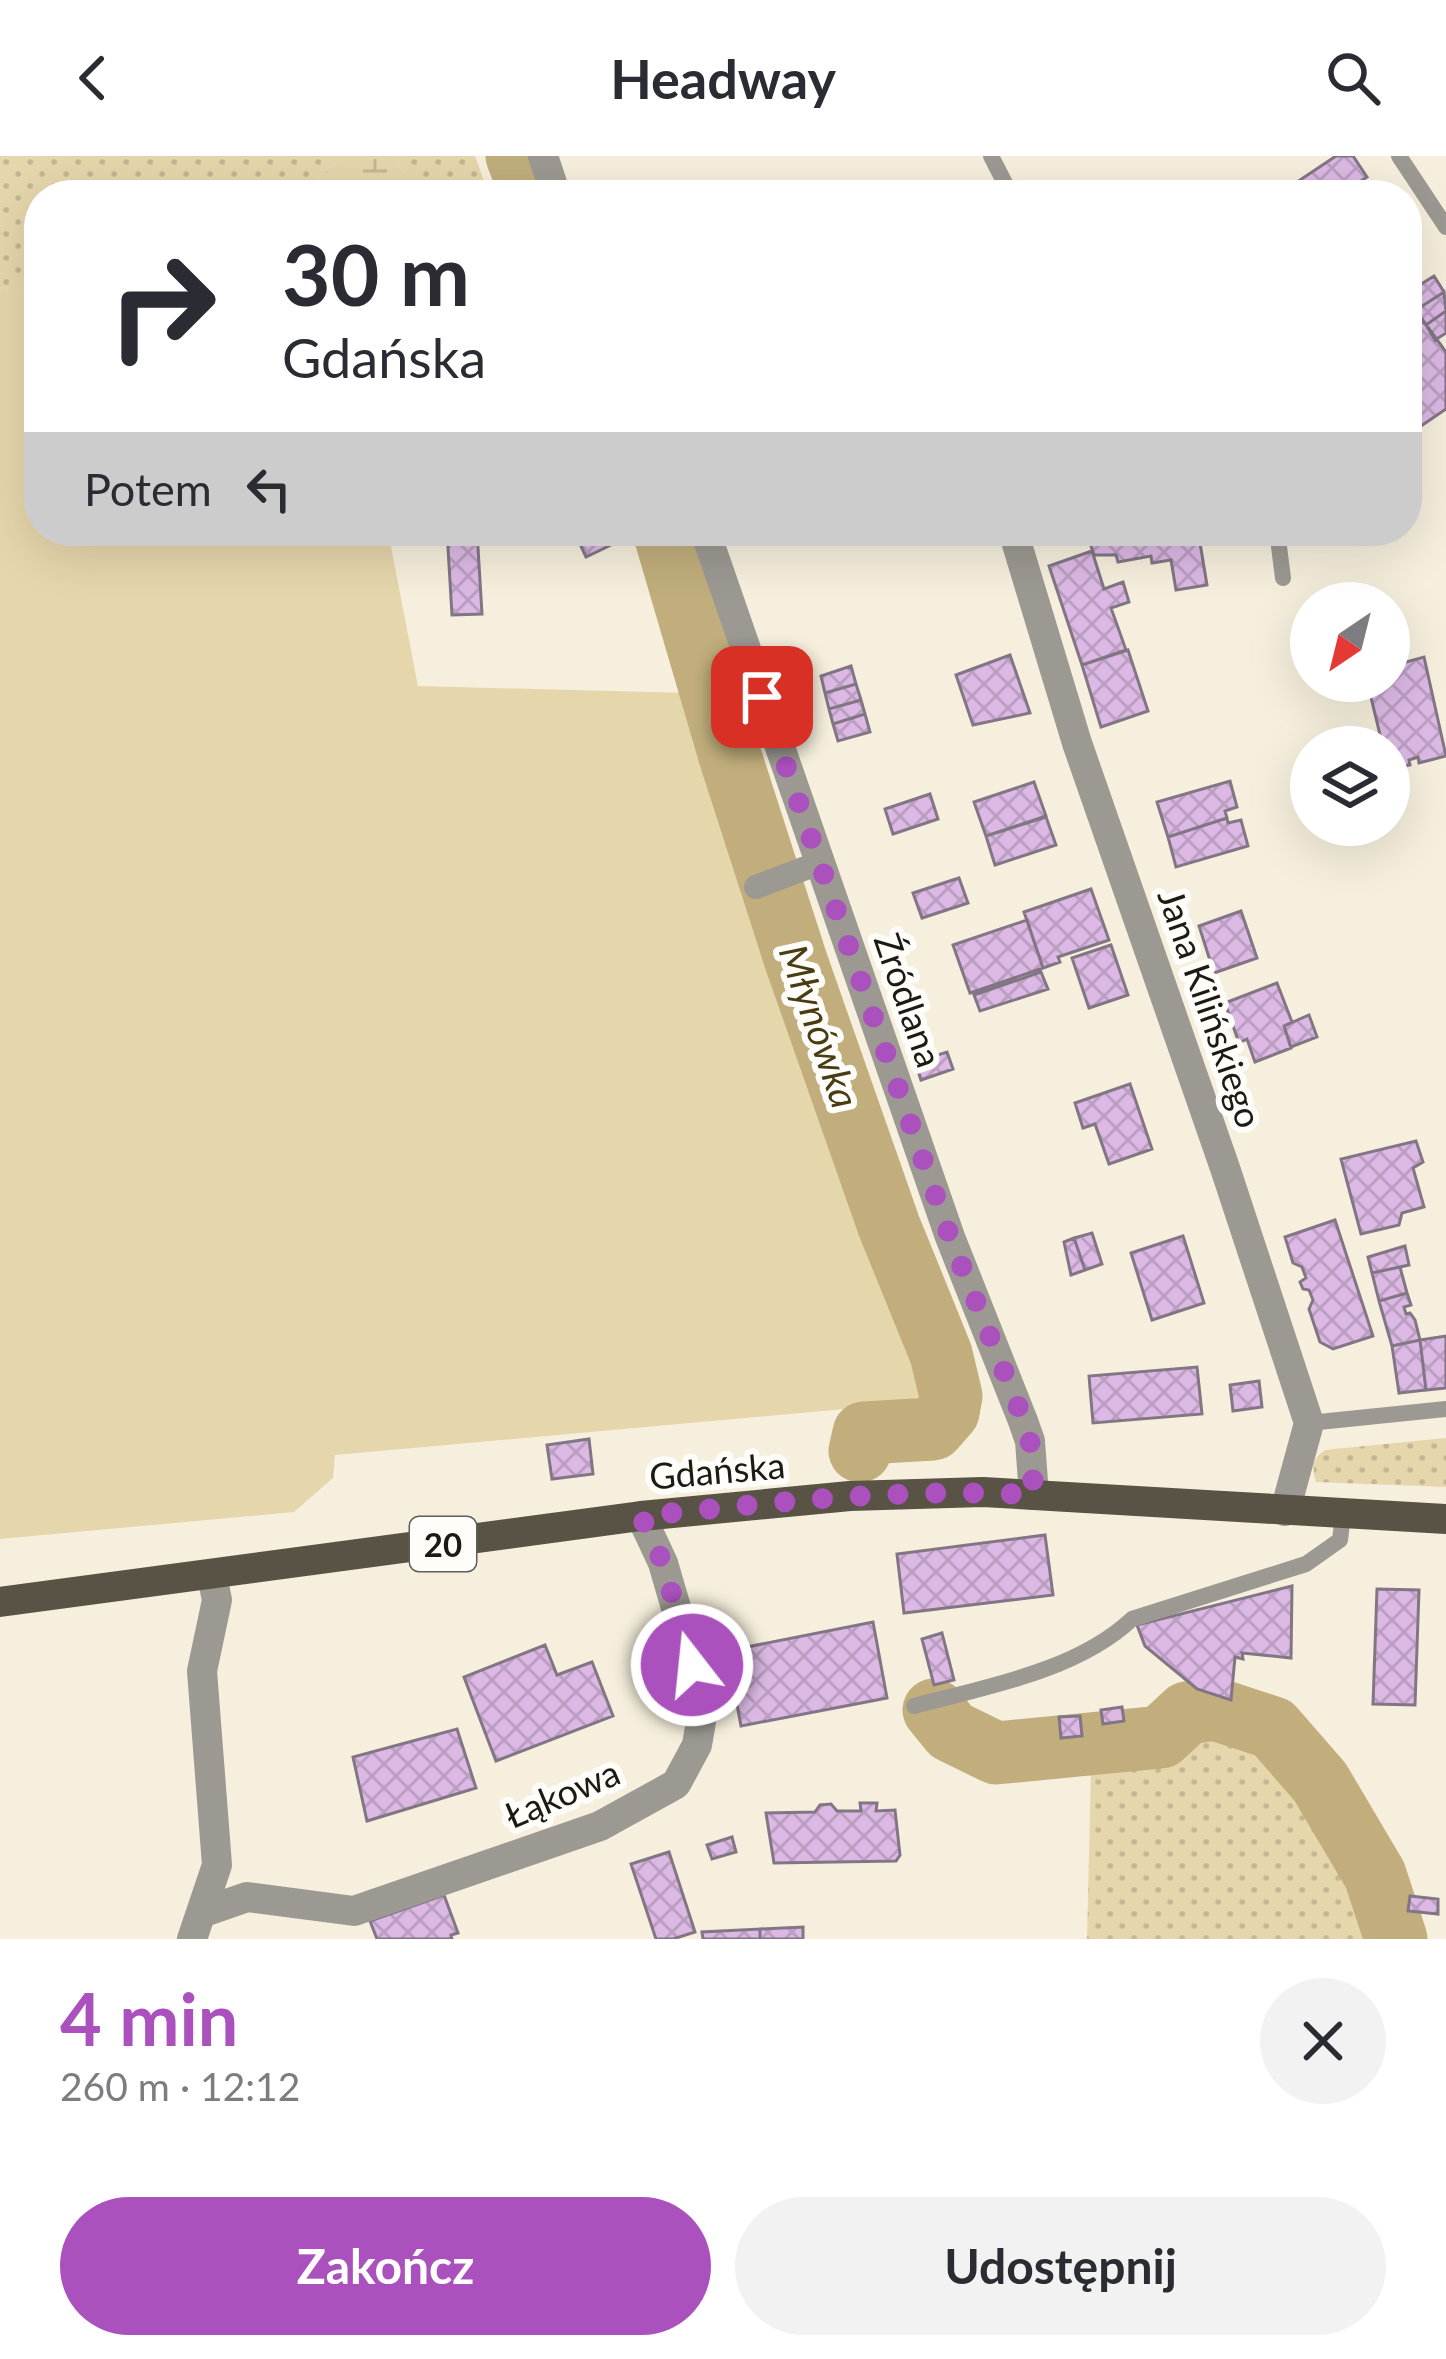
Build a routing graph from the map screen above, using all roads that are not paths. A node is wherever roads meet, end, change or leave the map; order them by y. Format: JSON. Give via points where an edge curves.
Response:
{"nodes":[{"id":1,"x":1422,"y":186,"type":"edge"},
{"id":2,"x":1446,"y":227,"type":"edge"},
{"id":3,"x":714,"y":546,"type":"edge"},
{"id":4,"x":1018,"y":546,"type":"edge"},
{"id":5,"x":1279,"y":546,"type":"edge"},
{"id":6,"x":1283,"y":578,"type":"dead end"},
{"id":7,"x":809,"y":867,"type":"junction"},
{"id":8,"x":756,"y":887,"type":"dead end"},
{"id":9,"x":1446,"y":1409,"type":"edge"},
{"id":10,"x":1309,"y":1423,"type":"junction"},
{"id":11,"x":1034,"y":1495,"type":"junction"},
{"id":12,"x":1286,"y":1511,"type":"junction"},
{"id":13,"x":1343,"y":1515,"type":"junction"},
{"id":14,"x":641,"y":1516,"type":"junction"},
{"id":15,"x":1446,"y":1519,"type":"edge"},
{"id":16,"x":212,"y":1576,"type":"junction"},
{"id":17,"x":0,"y":1602,"type":"edge"},
{"id":18,"x":914,"y":1706,"type":"dead end"},
{"id":19,"x":197,"y":1926,"type":"edge"}],
"edges":[{"from":1,"to":2,"type":"lane"},
{"from":3,"to":7,"type":"street","name":"Źródlana"},
{"from":4,"to":10,"type":"street","name":"Jana Kilińskiego"},
{"from":5,"to":6,"type":"lane"},
{"from":7,"to":8,"type":"street"},
{"from":7,"to":11,"type":"street","name":"Źródlana","via":[[1024,1421]]},
{"from":9,"to":10,"type":"lane"},
{"from":10,"to":12,"type":"street"},
{"from":11,"to":12,"type":"main road","name":"Gdańska","number":"20"},
{"from":11,"to":14,"type":"main road","name":"Gdańska","number":"20","via":[[850,1496]]},
{"from":12,"to":13,"type":"main road","name":"Gdańska","number":"20"},
{"from":13,"to":15,"type":"main road","name":"Gdańska","number":"20"},
{"from":13,"to":18,"type":"lane","via":[[1340,1540],[1306,1564],[1132,1619],[1111,1639],[1043,1668]]},
{"from":14,"to":16,"type":"main road","name":"Gdańska","number":"20"},
{"from":14,"to":19,"type":"street","name":"Łąkowa","via":[[704,1704],[697,1745],[676,1784],[600,1826],[354,1911],[247,1897]]},
{"from":16,"to":17,"type":"main road","name":"Gdańska","number":"20"},
{"from":16,"to":19,"type":"street","via":[[217,1600],[202,1671],[217,1865]]}]}
